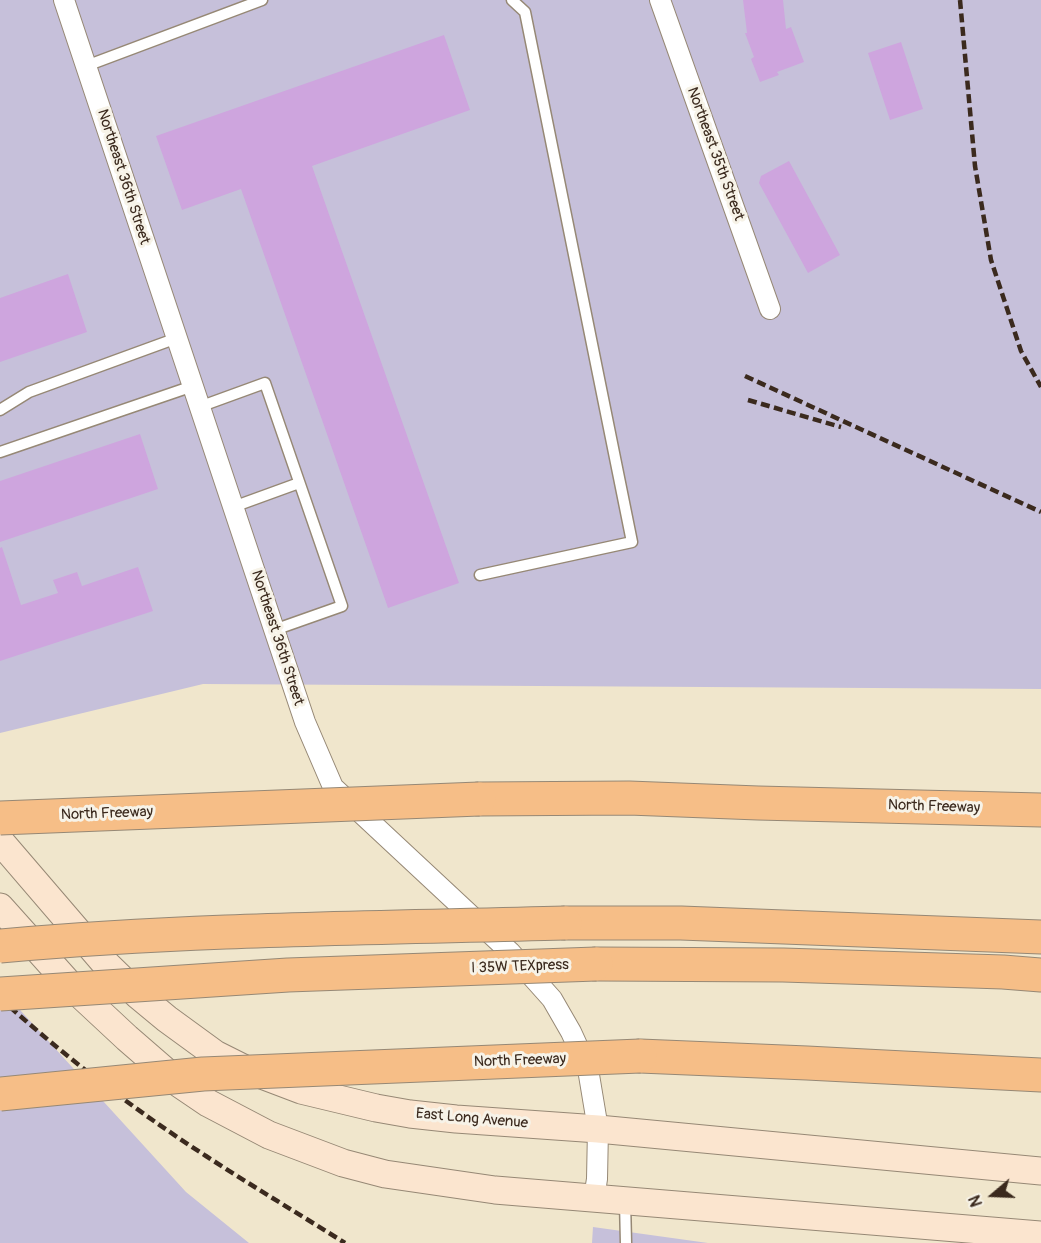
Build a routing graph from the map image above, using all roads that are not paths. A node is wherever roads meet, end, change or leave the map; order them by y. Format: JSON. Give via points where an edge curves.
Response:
{"nodes":[{"id":1,"x":64,"y":0,"type":"edge"},
{"id":2,"x":262,"y":0,"type":"edge"},
{"id":3,"x":512,"y":0,"type":"edge"},
{"id":4,"x":660,"y":0,"type":"edge"},
{"id":5,"x":86,"y":66,"type":"junction"},
{"id":6,"x":770,"y":309,"type":"dead end"},
{"id":7,"x":177,"y":338,"type":"junction"},
{"id":8,"x":193,"y":386,"type":"junction"},
{"id":9,"x":200,"y":406,"type":"junction"},
{"id":10,"x":0,"y":410,"type":"edge"},
{"id":11,"x":0,"y":452,"type":"edge"},
{"id":12,"x":299,"y":483,"type":"junction"},
{"id":13,"x":233,"y":507,"type":"junction"},
{"id":14,"x":480,"y":575,"type":"dead end"},
{"id":15,"x":274,"y":630,"type":"junction"},
{"id":16,"x":1041,"y":810,"type":"edge"},
{"id":17,"x":0,"y":818,"type":"edge"},
{"id":18,"x":0,"y":841,"type":"edge"},
{"id":19,"x":0,"y":907,"type":"edge"},
{"id":20,"x":1041,"y":937,"type":"edge"},
{"id":21,"x":0,"y":946,"type":"edge"},
{"id":22,"x":1041,"y":975,"type":"edge"},
{"id":23,"x":0,"y":994,"type":"edge"},
{"id":24,"x":1041,"y":1076,"type":"edge"},
{"id":25,"x":0,"y":1094,"type":"edge"},
{"id":26,"x":598,"y":1129,"type":"junction"},
{"id":27,"x":1041,"y":1171,"type":"edge"},
{"id":28,"x":594,"y":1198,"type":"junction"},
{"id":29,"x":625,"y":1200,"type":"junction"},
{"id":30,"x":1041,"y":1235,"type":"edge"},
{"id":31,"x":626,"y":1243,"type":"edge"}],
"edges":[{"from":1,"to":5,"type":"street","name":"Northeast 36th Street"},
{"from":2,"to":5,"type":"lane"},
{"from":3,"to":14,"type":"lane","via":[[525,12],[632,542]]},
{"from":4,"to":6,"type":"street","name":"Northeast 35th Street"},
{"from":5,"to":7,"type":"street","name":"Northeast 36th Street"},
{"from":7,"to":8,"type":"street","name":"Northeast 36th Street"},
{"from":7,"to":10,"type":"lane","via":[[29,392]]},
{"from":8,"to":9,"type":"street","name":"Northeast 36th Street"},
{"from":8,"to":11,"type":"lane"},
{"from":9,"to":12,"type":"lane","via":[[265,383]]},
{"from":9,"to":13,"type":"street","name":"Northeast 36th Street"},
{"from":12,"to":13,"type":"lane"},
{"from":12,"to":15,"type":"lane","via":[[342,606]]},
{"from":13,"to":15,"type":"street","name":"Northeast 36th Street"},
{"from":15,"to":26,"type":"street","name":"Northeast 36th Street","via":[[305,722],[333,787],[510,952],[552,999],[588,1069]]},
{"from":16,"to":17,"type":"highway","name":"North Freeway","bridge":true,"via":[[629,798],[479,799]]},
{"from":18,"to":26,"type":"main road","name":"East Long Avenue","via":[[103,961],[138,995],[215,1054],[243,1068],[301,1089],[410,1114]]},
{"from":19,"to":28,"type":"main road","via":[[69,984],[156,1065],[208,1103],[269,1135],[342,1163],[385,1174],[495,1190]]},
{"from":20,"to":21,"type":"highway","bridge":true,"via":[[681,923],[565,923],[256,930]]},
{"from":22,"to":23,"type":"highway","name":"I 35W TEXpress","bridge":true,"via":[[783,965],[596,964],[288,975]]},
{"from":24,"to":25,"type":"highway","name":"North Freeway","bridge":true,"via":[[640,1056],[203,1074]]},
{"from":26,"to":27,"type":"main road","name":"East Long Avenue"},
{"from":26,"to":28,"type":"street","name":"Northeast 36th Street"},
{"from":28,"to":29,"type":"main road"},
{"from":29,"to":30,"type":"main road"},
{"from":29,"to":31,"type":"lane"}]}
